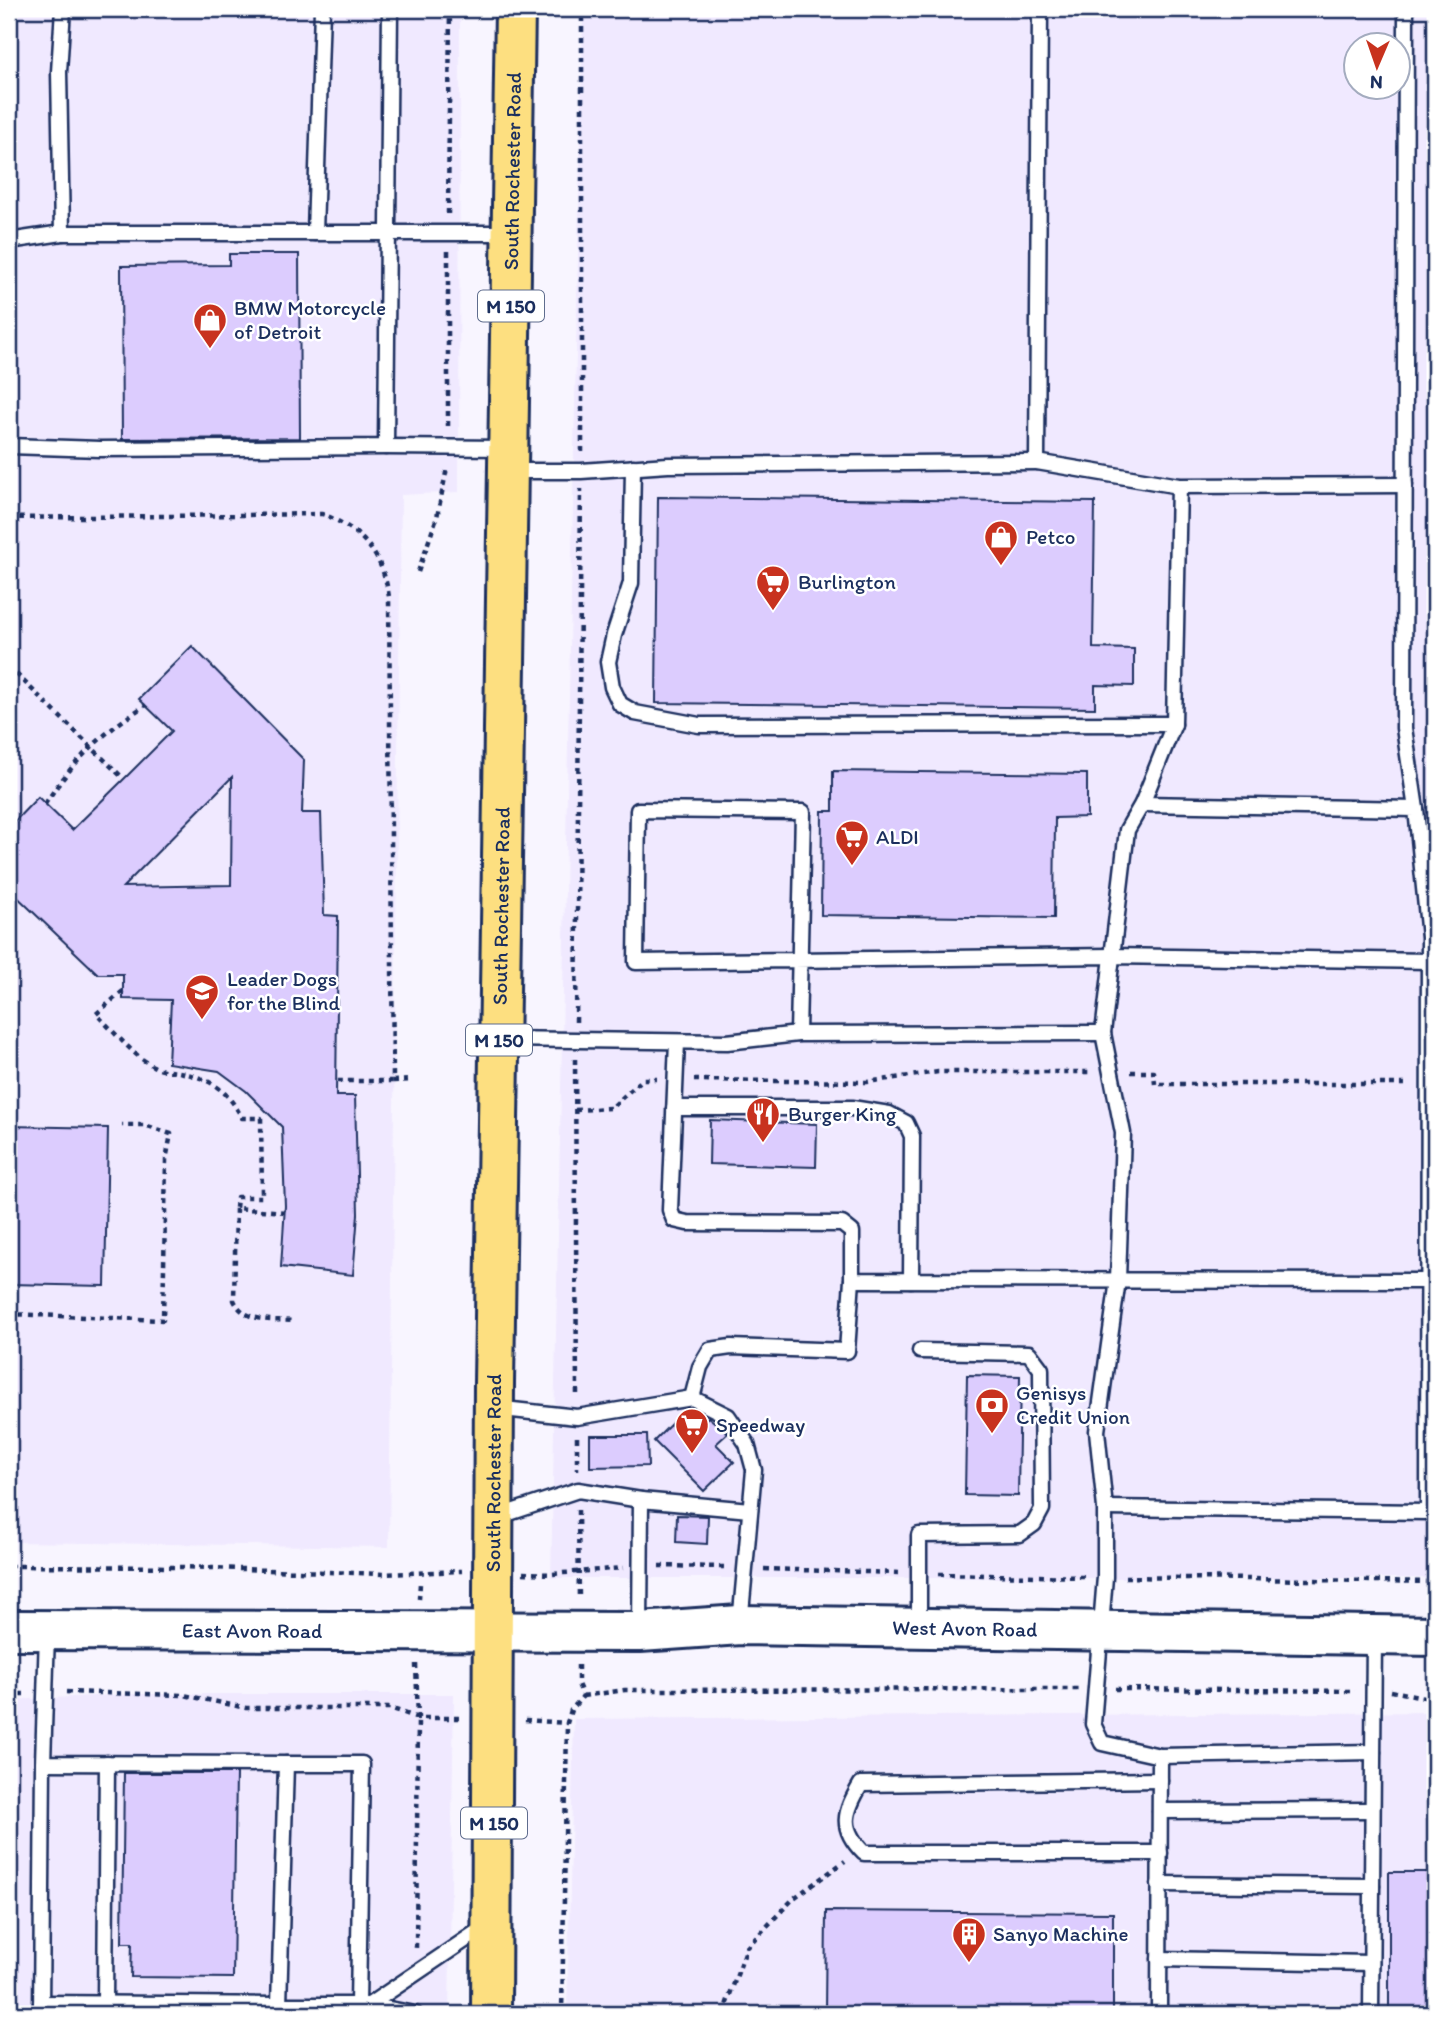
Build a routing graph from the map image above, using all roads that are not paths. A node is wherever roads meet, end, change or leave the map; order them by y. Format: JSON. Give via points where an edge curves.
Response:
{"nodes":[{"id":1,"x":63,"y":9,"type":"edge"},
{"id":2,"x":322,"y":9,"type":"edge"},
{"id":3,"x":390,"y":9,"type":"edge"},
{"id":4,"x":516,"y":9,"type":"edge"},
{"id":5,"x":1040,"y":9,"type":"edge"},
{"id":6,"x":1406,"y":9,"type":"edge"},
{"id":7,"x":62,"y":233,"type":"junction"},
{"id":8,"x":315,"y":233,"type":"junction"},
{"id":9,"x":388,"y":233,"type":"junction"},
{"id":10,"x":513,"y":233,"type":"junction"},
{"id":11,"x":9,"y":241,"type":"edge"},
{"id":12,"x":9,"y":446,"type":"edge"},
{"id":13,"x":386,"y":447,"type":"junction"},
{"id":14,"x":509,"y":460,"type":"junction"},
{"id":15,"x":1037,"y":462,"type":"junction"},
{"id":16,"x":633,"y":467,"type":"junction"},
{"id":17,"x":1405,"y":485,"type":"junction"},
{"id":18,"x":1179,"y":486,"type":"junction"},
{"id":19,"x":1174,"y":724,"type":"junction"},
{"id":20,"x":1142,"y":804,"type":"junction"},
{"id":21,"x":1416,"y":809,"type":"junction"},
{"id":22,"x":1112,"y":956,"type":"junction"},
{"id":23,"x":800,"y":960,"type":"junction"},
{"id":24,"x":1429,"y":961,"type":"junction"},
{"id":25,"x":1103,"y":1033,"type":"junction"},
{"id":26,"x":798,"y":1034,"type":"junction"},
{"id":27,"x":499,"y":1039,"type":"junction"},
{"id":28,"x":677,"y":1042,"type":"junction"},
{"id":29,"x":674,"y":1108,"type":"junction"},
{"id":30,"x":852,"y":1280,"type":"junction"},
{"id":31,"x":911,"y":1280,"type":"junction"},
{"id":32,"x":1118,"y":1280,"type":"junction"},
{"id":33,"x":1429,"y":1281,"type":"junction"},
{"id":34,"x":920,"y":1351,"type":"dead end"},
{"id":35,"x":692,"y":1398,"type":"junction"},
{"id":36,"x":494,"y":1408,"type":"junction"},
{"id":37,"x":641,"y":1500,"type":"junction"},
{"id":38,"x":1105,"y":1508,"type":"junction"},
{"id":39,"x":750,"y":1510,"type":"junction"},
{"id":40,"x":1432,"y":1512,"type":"edge"},
{"id":41,"x":494,"y":1518,"type":"junction"},
{"id":42,"x":740,"y":1625,"type":"junction"},
{"id":43,"x":919,"y":1628,"type":"junction"},
{"id":44,"x":9,"y":1630,"type":"edge"},
{"id":45,"x":47,"y":1630,"type":"junction"},
{"id":46,"x":494,"y":1631,"type":"junction"},
{"id":47,"x":1100,"y":1631,"type":"junction"},
{"id":48,"x":640,"y":1632,"type":"junction"},
{"id":49,"x":1374,"y":1635,"type":"junction"},
{"id":50,"x":1435,"y":1636,"type":"edge"},
{"id":51,"x":1373,"y":1752,"type":"junction"},
{"id":52,"x":1160,"y":1756,"type":"junction"},
{"id":53,"x":43,"y":1763,"type":"junction"},
{"id":54,"x":107,"y":1763,"type":"junction"},
{"id":55,"x":286,"y":1764,"type":"junction"},
{"id":56,"x":1160,"y":1780,"type":"junction"},
{"id":57,"x":1372,"y":1810,"type":"junction"},
{"id":58,"x":1160,"y":1811,"type":"junction"},
{"id":59,"x":1160,"y":1853,"type":"junction"},
{"id":60,"x":1159,"y":1884,"type":"junction"},
{"id":61,"x":1372,"y":1886,"type":"junction"},
{"id":62,"x":492,"y":1922,"type":"junction"},
{"id":63,"x":1160,"y":1959,"type":"junction"},
{"id":64,"x":1371,"y":1963,"type":"junction"},
{"id":65,"x":105,"y":2003,"type":"junction"},
{"id":66,"x":279,"y":2005,"type":"junction"},
{"id":67,"x":363,"y":2005,"type":"junction"},
{"id":68,"x":41,"y":2009,"type":"edge"},
{"id":69,"x":415,"y":2014,"type":"edge"},
{"id":70,"x":491,"y":2014,"type":"edge"},
{"id":71,"x":1159,"y":2014,"type":"edge"},
{"id":72,"x":1371,"y":2014,"type":"edge"}],
"edges":[{"from":1,"to":7,"type":"lane","via":[[59,72]]},
{"from":2,"to":8,"type":"lane"},
{"from":3,"to":9,"type":"lane"},
{"from":4,"to":10,"type":"main road","name":"South Rochester Road","number":"M 150"},
{"from":5,"to":15,"type":"lane"},
{"from":6,"to":17,"type":"lane"},
{"from":7,"to":8,"type":"lane"},
{"from":7,"to":11,"type":"lane"},
{"from":8,"to":9,"type":"lane"},
{"from":9,"to":10,"type":"lane"},
{"from":9,"to":13,"type":"lane"},
{"from":10,"to":14,"type":"main road","name":"South Rochester Road","number":"M 150"},
{"from":12,"to":13,"type":"lane"},
{"from":13,"to":14,"type":"lane"},
{"from":14,"to":16,"type":"lane"},
{"from":14,"to":27,"type":"main road","name":"South Rochester Road","number":"M 150"},
{"from":15,"to":16,"type":"lane"},
{"from":15,"to":18,"type":"lane"},
{"from":16,"to":19,"type":"lane","via":[[631,583],[608,662],[620,704],[635,713],[699,725]]},
{"from":17,"to":18,"type":"lane"},
{"from":17,"to":21,"type":"lane","via":[[1404,728]]},
{"from":18,"to":19,"type":"lane"},
{"from":19,"to":20,"type":"lane"},
{"from":20,"to":21,"type":"lane"},
{"from":20,"to":22,"type":"lane","via":[[1127,830]]},
{"from":21,"to":24,"type":"lane"},
{"from":22,"to":23,"type":"lane"},
{"from":22,"to":24,"type":"lane"},
{"from":22,"to":25,"type":"lane"},
{"from":23,"to":23,"type":"lane","via":[[803,812],[638,810],[636,962]]},
{"from":23,"to":26,"type":"lane"},
{"from":24,"to":33,"type":"lane"},
{"from":25,"to":26,"type":"lane"},
{"from":25,"to":32,"type":"lane","via":[[1123,1133]]},
{"from":26,"to":28,"type":"lane"},
{"from":27,"to":28,"type":"lane"},
{"from":27,"to":36,"type":"main road","name":"South Rochester Road","number":"M 150"},
{"from":28,"to":29,"type":"lane"},
{"from":29,"to":30,"type":"lane","via":[[670,1210],[674,1220],[842,1224],[852,1232]]},
{"from":29,"to":31,"type":"lane","via":[[852,1108],[889,1114],[906,1123],[912,1136]]},
{"from":30,"to":31,"type":"lane"},
{"from":30,"to":35,"type":"lane","via":[[846,1351],[710,1350]]},
{"from":31,"to":32,"type":"lane"},
{"from":32,"to":33,"type":"lane"},
{"from":32,"to":38,"type":"lane","via":[[1097,1431]]},
{"from":33,"to":40,"type":"lane"},
{"from":34,"to":43,"type":"lane","via":[[1029,1353],[1041,1369],[1042,1509],[1034,1524],[1020,1534],[919,1535]]},
{"from":35,"to":36,"type":"lane","via":[[577,1417]]},
{"from":35,"to":39,"type":"lane","via":[[728,1416],[747,1444],[754,1471]]},
{"from":36,"to":41,"type":"main road","name":"South Rochester Road","number":"M 150"},
{"from":37,"to":39,"type":"lane"},
{"from":37,"to":41,"type":"lane","via":[[578,1490]]},
{"from":37,"to":48,"type":"lane"},
{"from":38,"to":40,"type":"lane"},
{"from":38,"to":47,"type":"lane"},
{"from":39,"to":42,"type":"lane"},
{"from":41,"to":46,"type":"main road","name":"South Rochester Road","number":"M 150"},
{"from":42,"to":43,"type":"main road","name":"West Avon Road"},
{"from":42,"to":48,"type":"main road","name":"West Avon Road"},
{"from":43,"to":47,"type":"main road","name":"West Avon Road"},
{"from":44,"to":45,"type":"main road","name":"East Avon Road"},
{"from":45,"to":46,"type":"main road","name":"East Avon Road"},
{"from":45,"to":53,"type":"lane"},
{"from":46,"to":48,"type":"main road","name":"West Avon Road"},
{"from":46,"to":62,"type":"main road","name":"South Rochester Road","number":"M 150"},
{"from":47,"to":49,"type":"main road","name":"West Avon Road"},
{"from":47,"to":52,"type":"lane","via":[[1093,1724],[1102,1743]]},
{"from":49,"to":50,"type":"main road","name":"West Avon Road"},
{"from":49,"to":51,"type":"lane"},
{"from":51,"to":52,"type":"lane"},
{"from":51,"to":57,"type":"lane"},
{"from":52,"to":56,"type":"lane"},
{"from":53,"to":54,"type":"lane"},
{"from":53,"to":68,"type":"lane"},
{"from":54,"to":55,"type":"lane"},
{"from":54,"to":65,"type":"lane"},
{"from":55,"to":66,"type":"lane"},
{"from":55,"to":67,"type":"lane","via":[[362,1764]]},
{"from":56,"to":58,"type":"lane"},
{"from":56,"to":59,"type":"lane","via":[[861,1784],[846,1810],[849,1838],[864,1853]]},
{"from":57,"to":58,"type":"lane"},
{"from":57,"to":61,"type":"lane"},
{"from":58,"to":59,"type":"lane"},
{"from":59,"to":60,"type":"lane"},
{"from":60,"to":61,"type":"lane"},
{"from":60,"to":63,"type":"lane"},
{"from":61,"to":64,"type":"lane"},
{"from":62,"to":67,"type":"lane"},
{"from":62,"to":70,"type":"main road","name":"South Rochester Road","number":"M 150"},
{"from":63,"to":64,"type":"lane"},
{"from":63,"to":71,"type":"lane"},
{"from":64,"to":72,"type":"lane"},
{"from":65,"to":66,"type":"lane"},
{"from":65,"to":68,"type":"lane"},
{"from":66,"to":67,"type":"lane"},
{"from":67,"to":69,"type":"lane"}]}
